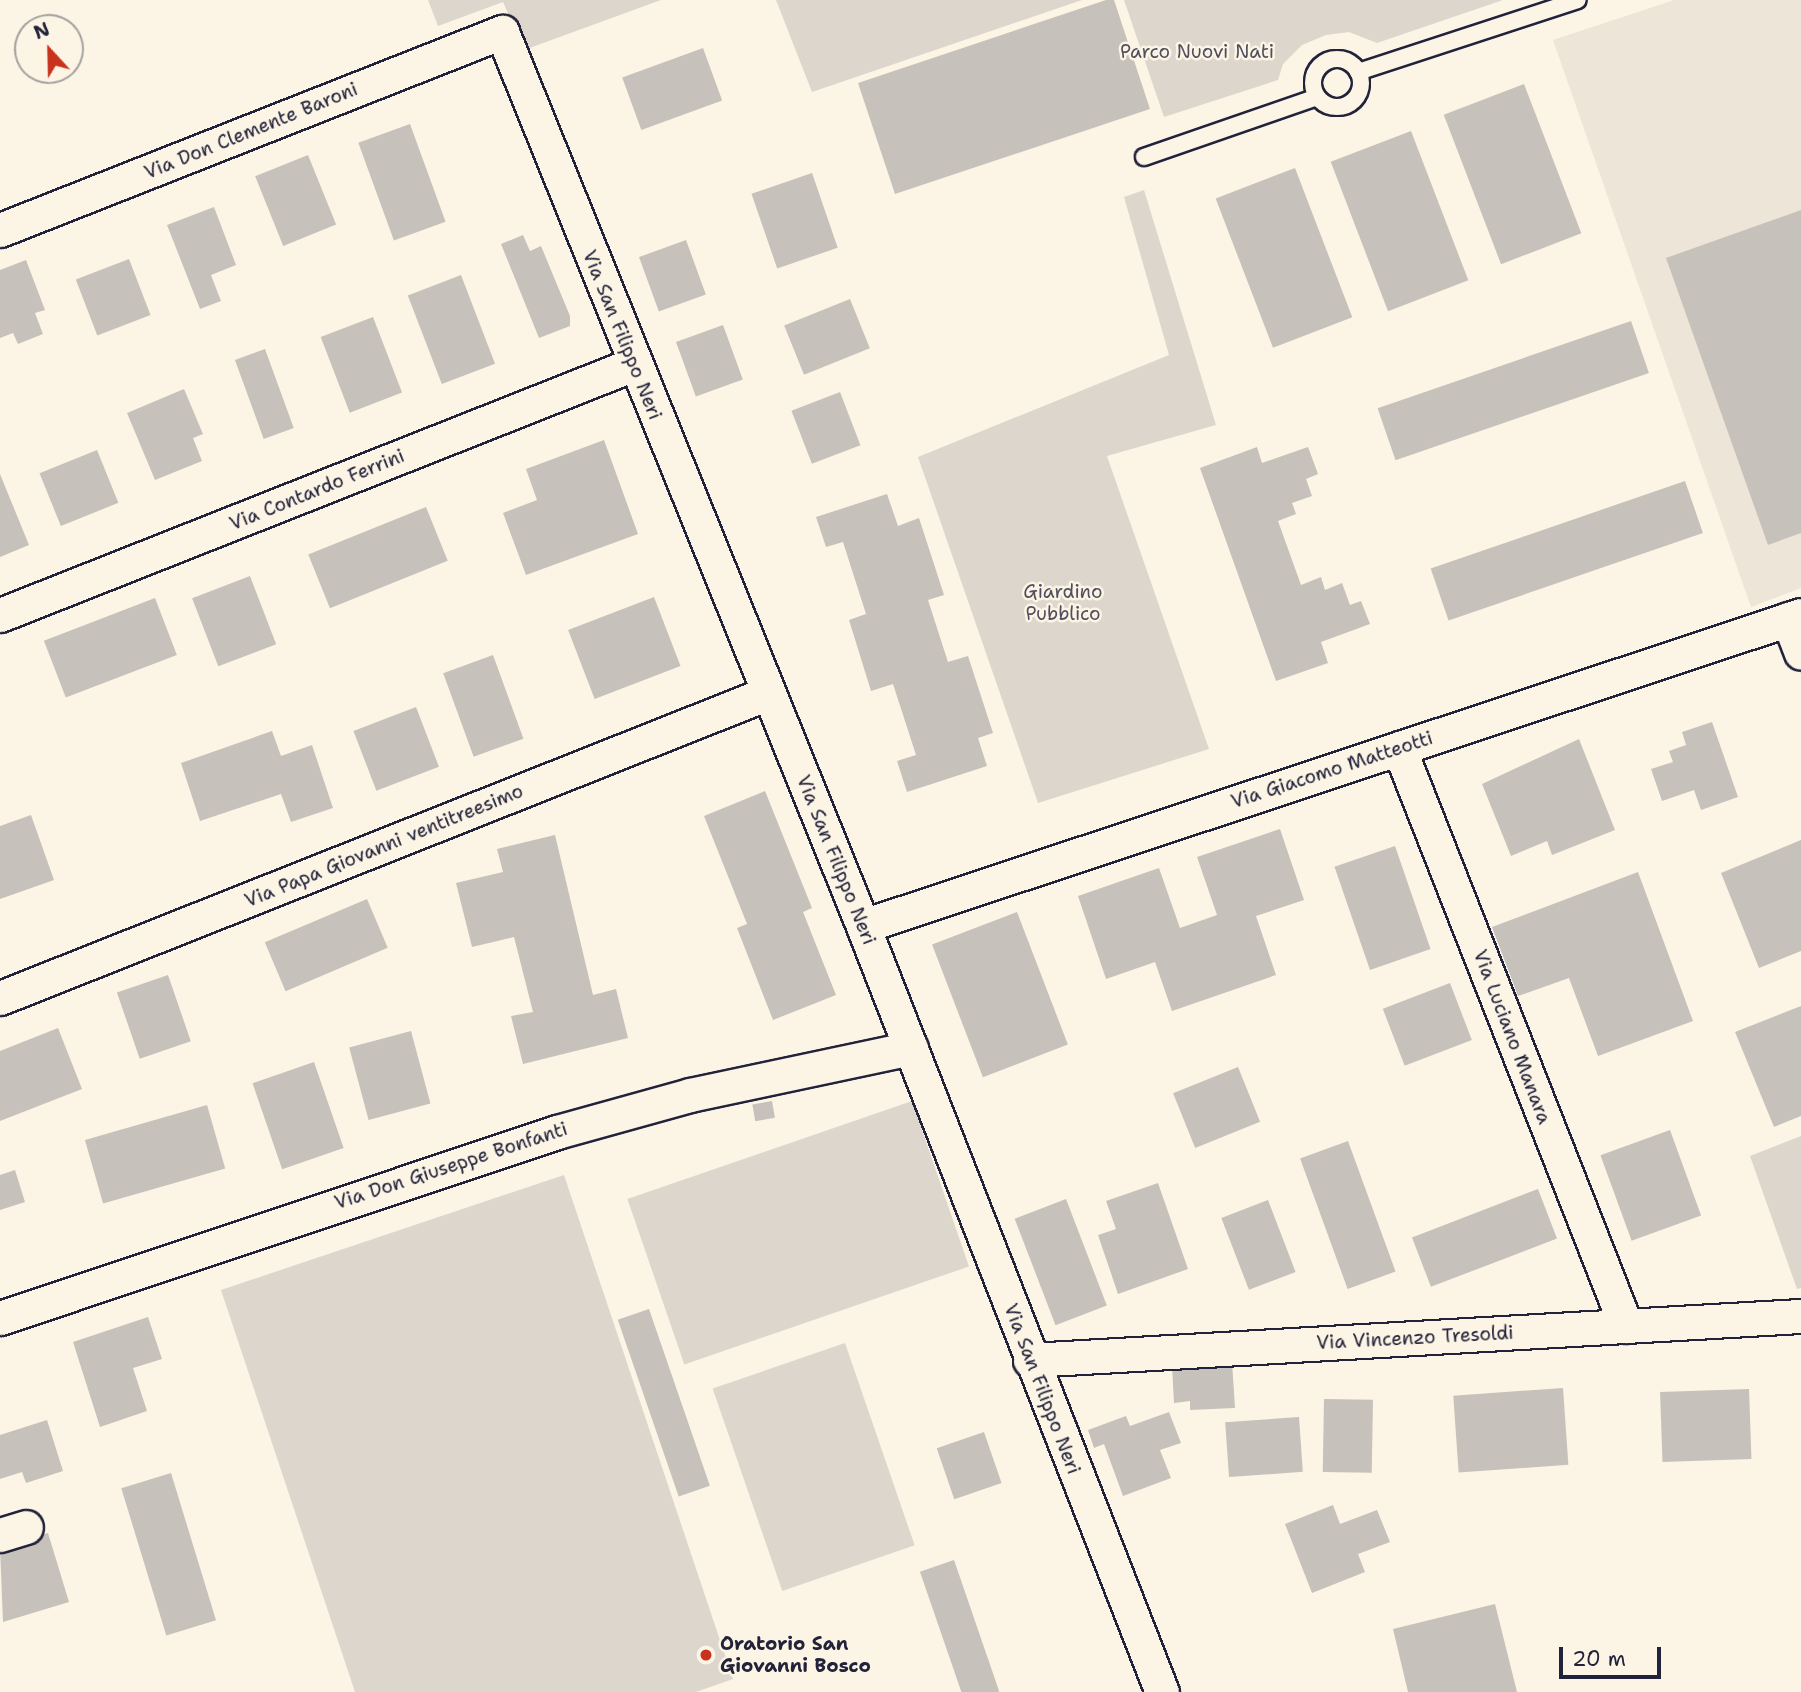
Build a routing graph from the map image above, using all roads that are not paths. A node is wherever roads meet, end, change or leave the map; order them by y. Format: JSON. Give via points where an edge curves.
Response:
{"nodes":[{"id":1,"x":1577,"y":0,"type":"edge"},
{"id":2,"x":502,"y":32,"type":"joint"},
{"id":3,"x":1358,"y":72,"type":"junction"},
{"id":4,"x":1317,"y":97,"type":"junction"},
{"id":5,"x":1144,"y":158,"type":"dead end"},
{"id":6,"x":0,"y":230,"type":"edge"},
{"id":7,"x":634,"y":364,"type":"junction"},
{"id":8,"x":0,"y":615,"type":"edge"},
{"id":9,"x":1794,"y":617,"type":"edge"},
{"id":10,"x":1801,"y":653,"type":"edge"},
{"id":11,"x":768,"y":693,"type":"junction"},
{"id":12,"x":1399,"y":748,"type":"junction"},
{"id":13,"x":863,"y":926,"type":"junction"},
{"id":14,"x":0,"y":999,"type":"edge"},
{"id":15,"x":911,"y":1048,"type":"junction"},
{"id":16,"x":1801,"y":1316,"type":"edge"},
{"id":17,"x":0,"y":1318,"type":"edge"},
{"id":18,"x":1626,"y":1326,"type":"junction"},
{"id":19,"x":1030,"y":1360,"type":"junction"},
{"id":20,"x":1162,"y":1692,"type":"edge"}],
"edges":[{"from":1,"to":3,"type":"lane"},
{"from":2,"to":6,"type":"street","name":"Via Don Clemente Baroni"},
{"from":2,"to":7,"type":"street","name":"Via San Filippo Neri"},
{"from":3,"to":4,"type":"lane","via":[[1359,94],[1348,105],[1327,106]]},
{"from":3,"to":4,"type":"lane","via":[[1343,60],[1327,61],[1312,81]]},
{"from":4,"to":5,"type":"lane"},
{"from":7,"to":8,"type":"street","name":"Via Contardo Ferrini"},
{"from":7,"to":11,"type":"street","name":"Via San Filippo Neri"},
{"from":9,"to":10,"type":"street"},
{"from":9,"to":12,"type":"street","name":"Via Giacomo Matteotti"},
{"from":11,"to":13,"type":"street","name":"Via San Filippo Neri"},
{"from":11,"to":14,"type":"street","name":"Via Papa Giovanni ventitreesimo"},
{"from":12,"to":13,"type":"street","name":"Via Giacomo Matteotti"},
{"from":12,"to":18,"type":"street","name":"Via Luciano Manara"},
{"from":13,"to":15,"type":"street","name":"Via San Filippo Neri"},
{"from":15,"to":17,"type":"street","name":"Via Don Giuseppe Bonfanti","via":[[668,1100],[547,1134]]},
{"from":15,"to":19,"type":"street","name":"Via San Filippo Neri"},
{"from":16,"to":18,"type":"street","name":"Via Vincenzo Tresoldi"},
{"from":18,"to":19,"type":"street","name":"Via Vincenzo Tresoldi"},
{"from":19,"to":20,"type":"street","name":"Via San Filippo Neri"}]}
